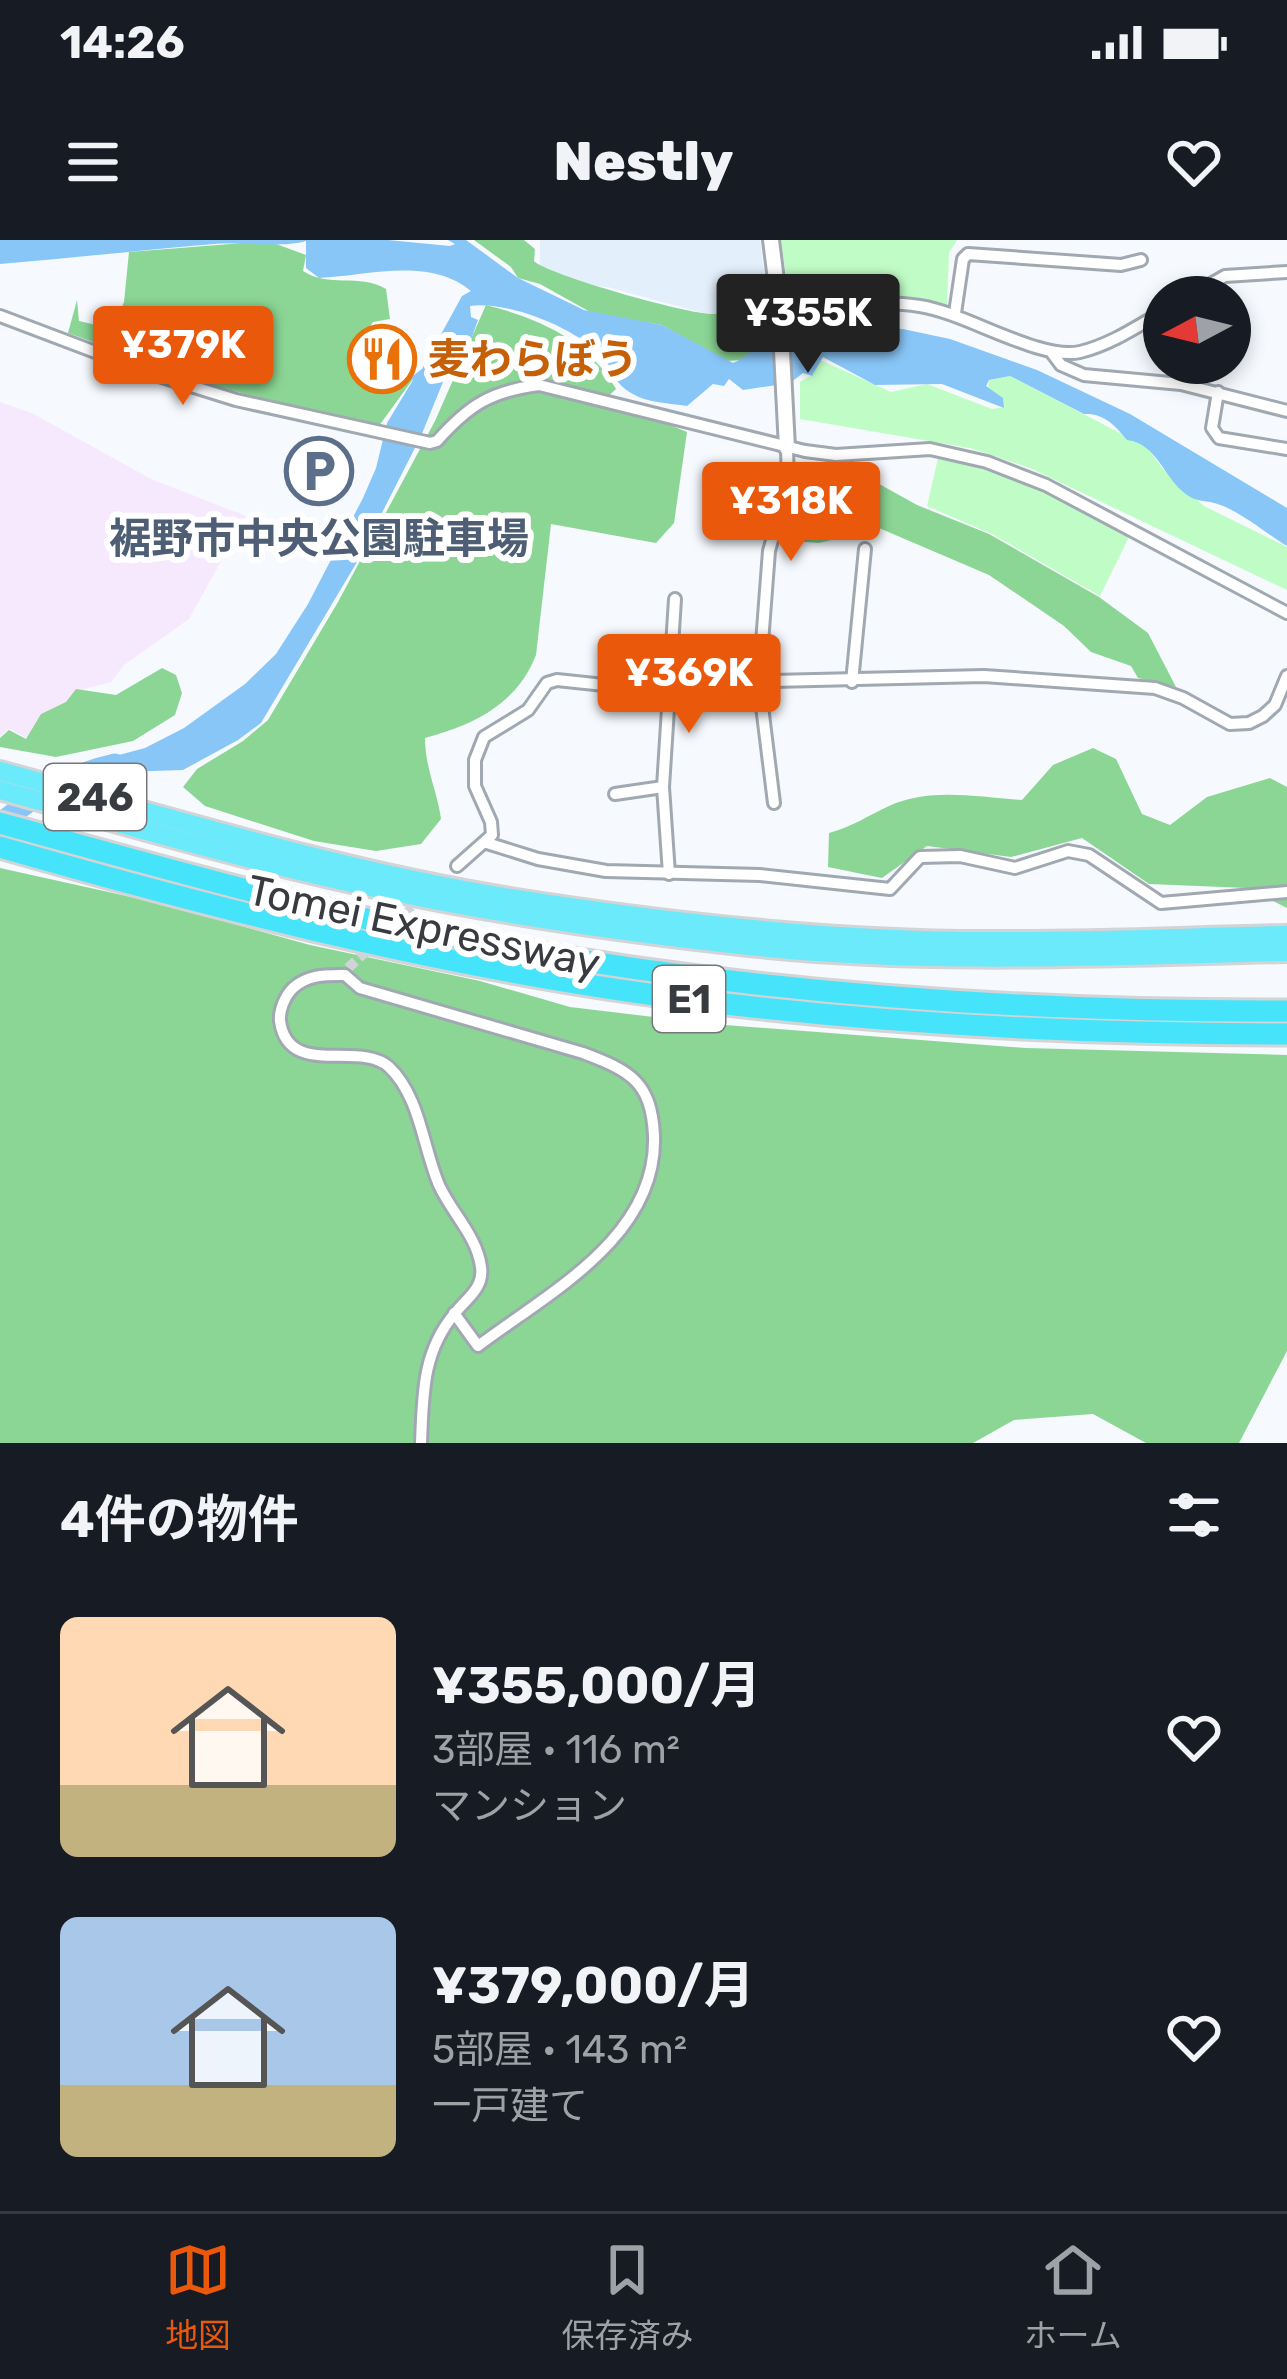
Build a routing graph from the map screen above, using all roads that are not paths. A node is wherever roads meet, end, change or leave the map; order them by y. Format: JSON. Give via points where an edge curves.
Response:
{"nodes":[{"id":1,"x":771,"y":240,"type":"edge"},
{"id":2,"x":1141,"y":260,"type":"dead end"},
{"id":3,"x":1287,"y":272,"type":"edge"},
{"id":4,"x":1225,"y":276,"type":"edge"},
{"id":5,"x":955,"y":313,"type":"junction"},
{"id":6,"x":780,"y":315,"type":"junction"},
{"id":7,"x":0,"y":316,"type":"edge"},
{"id":8,"x":1143,"y":322,"type":"edge"},
{"id":9,"x":1052,"y":353,"type":"junction"},
{"id":10,"x":1218,"y":392,"type":"junction"},
{"id":11,"x":1287,"y":411,"type":"edge"},
{"id":12,"x":787,"y":448,"type":"junction"},
{"id":13,"x":1287,"y":449,"type":"edge"},
{"id":14,"x":865,"y":549,"type":"dead end"},
{"id":15,"x":675,"y":599,"type":"dead end"},
{"id":16,"x":1287,"y":613,"type":"edge"},
{"id":17,"x":1287,"y":676,"type":"edge"},
{"id":18,"x":759,"y":682,"type":"junction"},
{"id":19,"x":852,"y":682,"type":"junction"},
{"id":20,"x":672,"y":684,"type":"junction"},
{"id":21,"x":0,"y":771,"type":"edge"},
{"id":22,"x":663,"y":787,"type":"junction"},
{"id":23,"x":0,"y":790,"type":"edge"},
{"id":24,"x":615,"y":794,"type":"dead end"},
{"id":25,"x":774,"y":803,"type":"dead end"},
{"id":26,"x":0,"y":823,"type":"edge"},
{"id":27,"x":186,"y":831,"type":"junction"},
{"id":28,"x":487,"y":843,"type":"junction"},
{"id":29,"x":0,"y":848,"type":"edge"},
{"id":30,"x":457,"y":866,"type":"dead end"},
{"id":31,"x":669,"y":874,"type":"junction"},
{"id":32,"x":1287,"y":892,"type":"edge"},
{"id":33,"x":1287,"y":935,"type":"edge"},
{"id":34,"x":1287,"y":952,"type":"edge"},
{"id":35,"x":1287,"y":1011,"type":"edge"},
{"id":36,"x":1287,"y":1034,"type":"edge"},
{"id":37,"x":454,"y":1313,"type":"junction"},
{"id":38,"x":421,"y":1443,"type":"edge"}],
"edges":[{"from":1,"to":6,"type":"street"},
{"from":2,"to":5,"type":"street","via":[[968,254]]},
{"from":3,"to":4,"type":"street"},
{"from":5,"to":6,"type":"street","via":[[889,304]]},
{"from":5,"to":9,"type":"street"},
{"from":6,"to":12,"type":"street"},
{"from":7,"to":12,"type":"street","via":[[236,400],[421,442],[437,441],[487,397],[539,385]]},
{"from":8,"to":9,"type":"street","via":[[1083,352]]},
{"from":9,"to":10,"type":"street","via":[[1084,375]]},
{"from":10,"to":11,"type":"street"},
{"from":10,"to":13,"type":"street","via":[[1212,428],[1219,438]]},
{"from":12,"to":16,"type":"street","via":[[836,455],[930,449],[987,462]]},
{"from":12,"to":18,"type":"street"},
{"from":14,"to":19,"type":"street"},
{"from":15,"to":20,"type":"street"},
{"from":17,"to":19,"type":"street","via":[[1275,705],[1249,724],[1215,719],[1155,688],[984,676]]},
{"from":18,"to":19,"type":"street"},
{"from":18,"to":20,"type":"street"},
{"from":18,"to":25,"type":"street"},
{"from":20,"to":22,"type":"street"},
{"from":20,"to":28,"type":"street","via":[[557,680],[484,737],[475,786],[493,828]]},
{"from":21,"to":27,"type":"highway","number":"246"},
{"from":22,"to":24,"type":"street"},
{"from":22,"to":31,"type":"street"},
{"from":23,"to":27,"type":"highway","number":"246"},
{"from":26,"to":35,"type":"highway","name":"Tomei Expressway","number":"E1","via":[[392,924],[628,968],[876,998]]},
{"from":27,"to":33,"type":"highway","number":"246","via":[[508,898],[755,930],[987,941]]},
{"from":27,"to":34,"type":"highway","number":"246","via":[[385,890],[753,946],[983,957]]},
{"from":28,"to":30,"type":"street"},
{"from":28,"to":31,"type":"street","via":[[606,871]]},
{"from":29,"to":36,"type":"highway","name":"Tomei Expressway","number":"E1","via":[[375,945],[723,1004],[1024,1030]]},
{"from":31,"to":32,"type":"street","via":[[890,890],[920,856],[1015,868],[1068,851],[1090,855],[1161,903]]},
{"from":37,"to":37,"type":"street","via":[[478,1346],[625,1228],[644,1196],[654,1153],[645,1089],[602,1060],[360,988],[347,972],[313,977],[292,989],[280,1025],[296,1050],[387,1064],[407,1092],[440,1188],[482,1272],[473,1297]]},
{"from":37,"to":38,"type":"street","via":[[428,1356]]}]}
